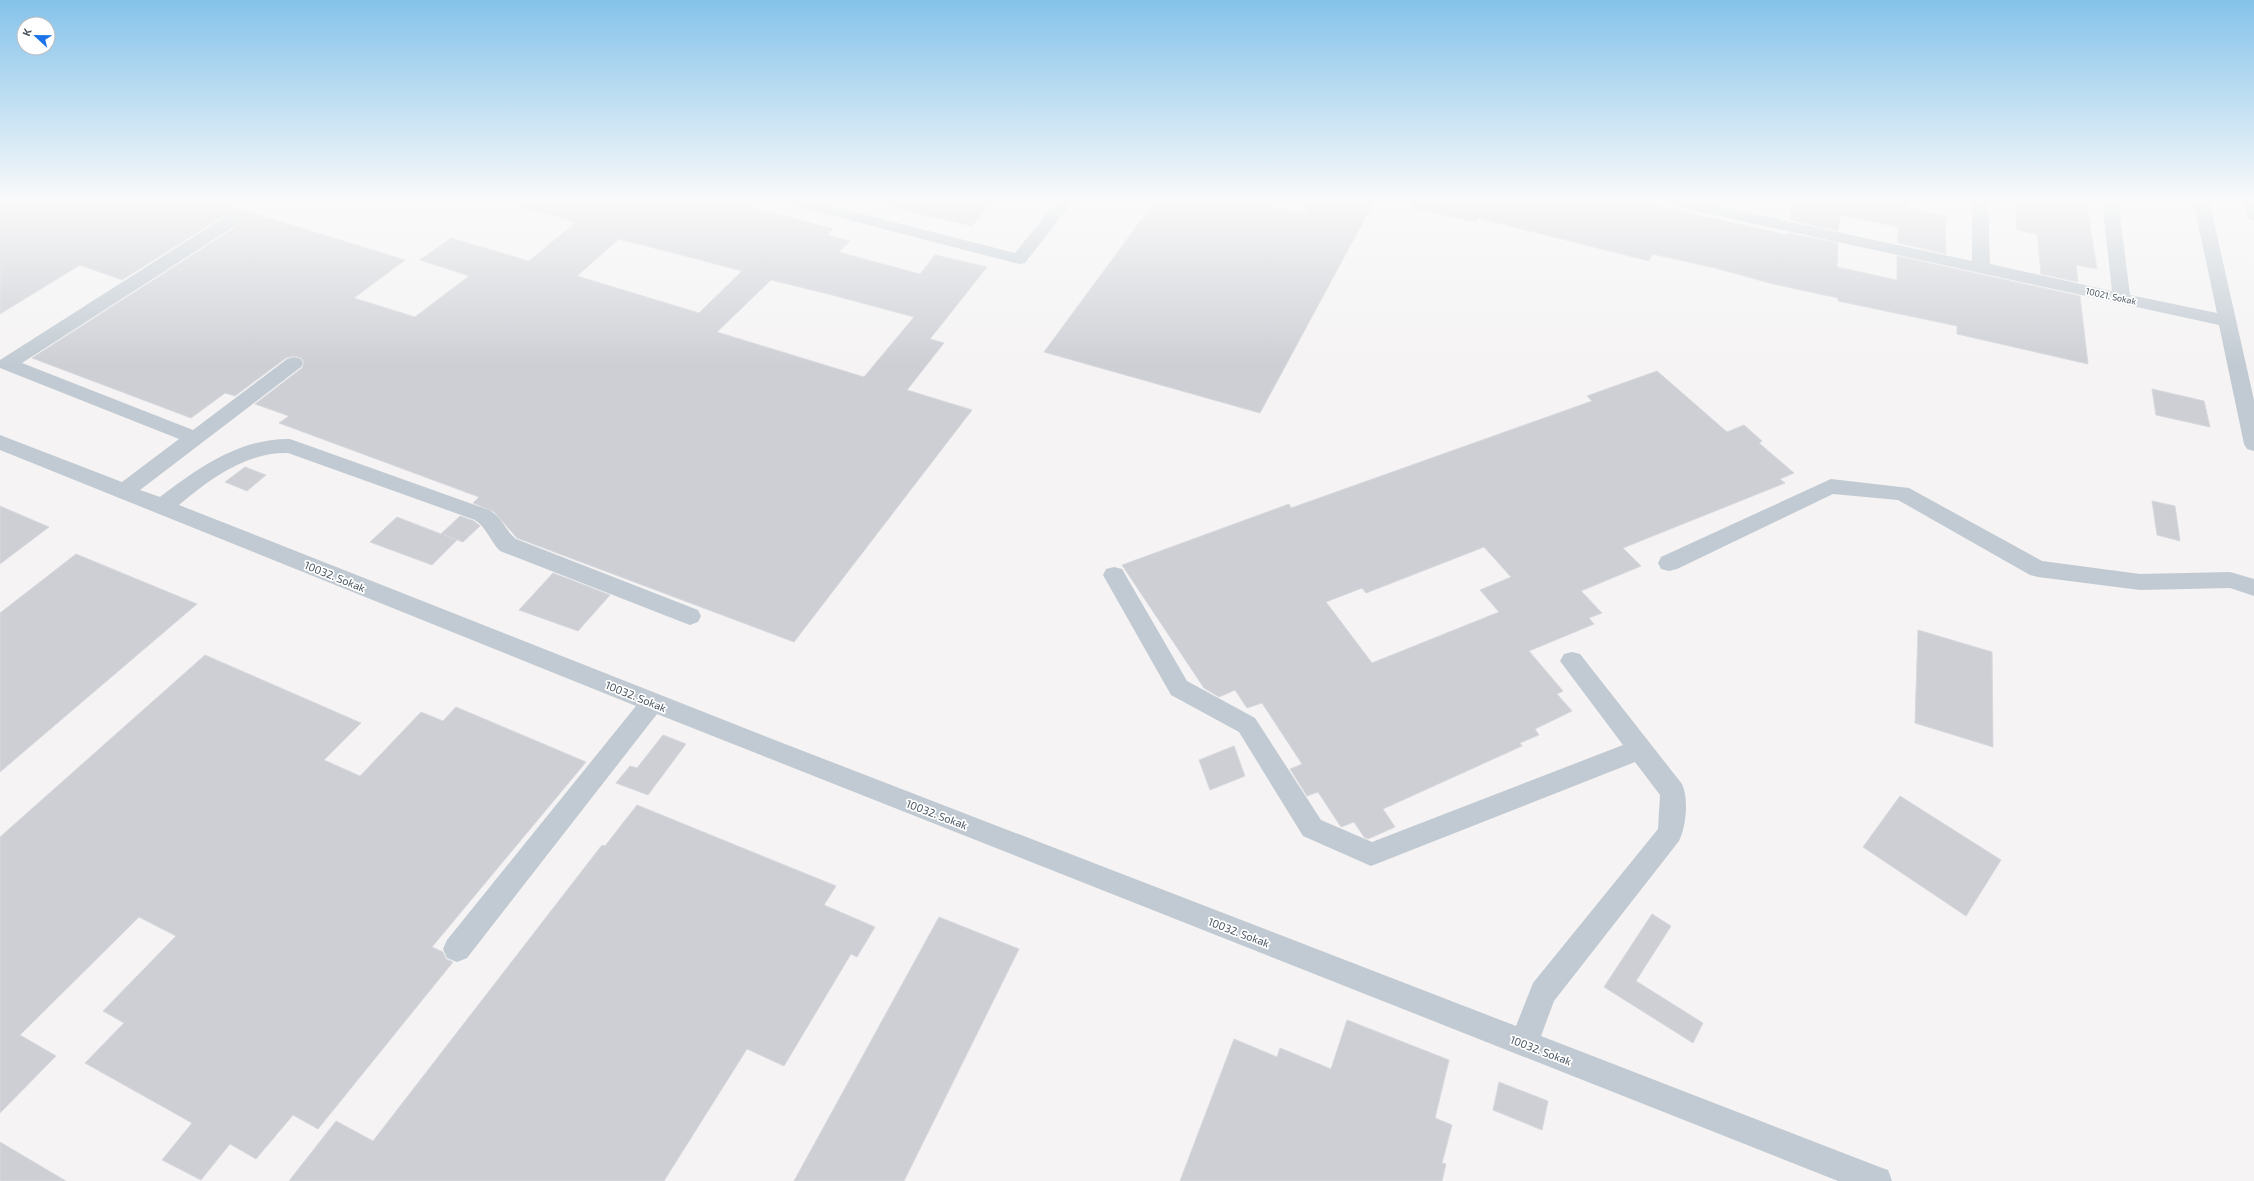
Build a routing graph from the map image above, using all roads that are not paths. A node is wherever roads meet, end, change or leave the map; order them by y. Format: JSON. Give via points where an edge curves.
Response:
{"nodes":[{"id":1,"x":177,"y":255,"type":"edge"},
{"id":2,"x":1003,"y":255,"type":"edge"},
{"id":3,"x":1021,"y":255,"type":"edge"},
{"id":4,"x":1929,"y":255,"type":"edge"},
{"id":5,"x":1981,"y":255,"type":"edge"},
{"id":6,"x":2117,"y":255,"type":"edge"},
{"id":7,"x":2213,"y":255,"type":"edge"},
{"id":8,"x":1981,"y":268,"type":"junction"},
{"id":9,"x":2122,"y":299,"type":"junction"},
{"id":10,"x":2227,"y":321,"type":"junction"},
{"id":11,"x":294,"y":363,"type":"dead end"},
{"id":12,"x":195,"y":438,"type":"junction"},
{"id":13,"x":0,"y":442,"type":"edge"},
{"id":14,"x":2254,"y":444,"type":"edge"},
{"id":15,"x":123,"y":492,"type":"junction"},
{"id":16,"x":162,"y":507,"type":"junction"},
{"id":17,"x":1669,"y":563,"type":"dead end"},
{"id":18,"x":1114,"y":575,"type":"dead end"},
{"id":19,"x":2254,"y":588,"type":"edge"},
{"id":20,"x":690,"y":616,"type":"dead end"},
{"id":21,"x":1572,"y":661,"type":"dead end"},
{"id":22,"x":653,"y":702,"type":"junction"},
{"id":23,"x":1640,"y":749,"type":"junction"},
{"id":24,"x":457,"y":949,"type":"dead end"},
{"id":25,"x":1524,"y":1043,"type":"junction"},
{"id":26,"x":1877,"y":1181,"type":"edge"}],
"edges":[{"from":1,"to":12,"type":"street","via":[[7,364]]},
{"from":2,"to":3,"type":"street","via":[[1018,259]]},
{"from":4,"to":8,"type":"street","name":"10021. Sokak"},
{"from":5,"to":8,"type":"street"},
{"from":6,"to":9,"type":"street"},
{"from":7,"to":10,"type":"street"},
{"from":8,"to":9,"type":"street","name":"10021. Sokak"},
{"from":9,"to":10,"type":"street","name":"10021. Sokak"},
{"from":10,"to":14,"type":"street"},
{"from":11,"to":12,"type":"street"},
{"from":12,"to":15,"type":"street"},
{"from":13,"to":15,"type":"street","name":"10032. Sokak"},
{"from":15,"to":16,"type":"street","name":"10032. Sokak"},
{"from":16,"to":20,"type":"street","via":[[201,476],[252,451],[274,445],[290,446],[482,515],[494,523],[499,536],[508,545]]},
{"from":16,"to":22,"type":"street","name":"10032. Sokak"},
{"from":17,"to":19,"type":"street","via":[[1831,486],[1902,493],[2038,569],[2140,582],[2230,580]]},
{"from":18,"to":23,"type":"street","via":[[1179,688],[1247,725],[1312,828],[1371,854]]},
{"from":21,"to":23,"type":"street"},
{"from":22,"to":24,"type":"street"},
{"from":22,"to":25,"type":"street","name":"10032. Sokak"},
{"from":23,"to":25,"type":"street","via":[[1673,792],[1670,833],[1543,993]]},
{"from":25,"to":26,"type":"street","name":"10032. Sokak"}]}
